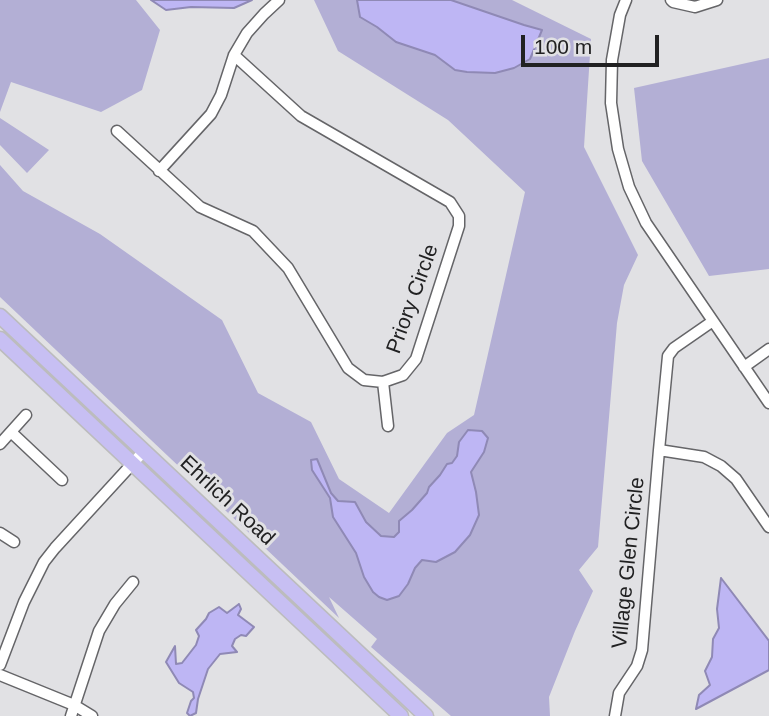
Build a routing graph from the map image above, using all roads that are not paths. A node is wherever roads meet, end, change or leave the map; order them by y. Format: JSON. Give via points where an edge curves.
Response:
{"nodes":[{"id":1,"x":279,"y":0,"type":"edge"},
{"id":2,"x":626,"y":0,"type":"edge"},
{"id":3,"x":671,"y":0,"type":"edge"},
{"id":4,"x":717,"y":0,"type":"edge"},
{"id":5,"x":234,"y":55,"type":"junction"},
{"id":6,"x":117,"y":131,"type":"dead end"},
{"id":7,"x":159,"y":171,"type":"junction"},
{"id":8,"x":0,"y":316,"type":"edge"},
{"id":9,"x":713,"y":321,"type":"junction"},
{"id":10,"x":0,"y":339,"type":"edge"},
{"id":11,"x":769,"y":349,"type":"edge"},
{"id":12,"x":744,"y":367,"type":"junction"},
{"id":13,"x":383,"y":382,"type":"junction"},
{"id":14,"x":769,"y":403,"type":"edge"},
{"id":15,"x":26,"y":415,"type":"dead end"},
{"id":16,"x":388,"y":426,"type":"dead end"},
{"id":17,"x":11,"y":432,"type":"junction"},
{"id":18,"x":0,"y":444,"type":"edge"},
{"id":19,"x":659,"y":450,"type":"junction"},
{"id":20,"x":144,"y":451,"type":"junction"},
{"id":21,"x":133,"y":462,"type":"junction"},
{"id":22,"x":62,"y":480,"type":"dead end"},
{"id":23,"x":769,"y":527,"type":"edge"},
{"id":24,"x":0,"y":533,"type":"edge"},
{"id":25,"x":14,"y":542,"type":"dead end"},
{"id":26,"x":133,"y":582,"type":"dead end"},
{"id":27,"x":0,"y":665,"type":"edge"},
{"id":28,"x":0,"y":675,"type":"edge"},
{"id":29,"x":73,"y":711,"type":"edge"},
{"id":30,"x":92,"y":716,"type":"edge"},
{"id":31,"x":401,"y":716,"type":"edge"},
{"id":32,"x":426,"y":716,"type":"edge"},
{"id":33,"x":615,"y":716,"type":"edge"}],
"edges":[{"from":1,"to":5,"type":"street","via":[[247,33]]},
{"from":2,"to":9,"type":"street","via":[[612,60],[611,103],[618,149],[646,223]]},
{"from":3,"to":4,"type":"street","via":[[695,7]]},
{"from":5,"to":7,"type":"street","via":[[211,114]]},
{"from":5,"to":13,"type":"street","name":"Priory Circle","via":[[301,116],[450,202],[459,216],[416,359],[403,375]]},
{"from":6,"to":7,"type":"street","name":"Priory Circle"},
{"from":7,"to":13,"type":"street","name":"Priory Circle","via":[[200,207],[253,231],[288,268],[348,368],[364,380]]},
{"from":8,"to":20,"type":"main road","name":"Ehrlich Road"},
{"from":9,"to":12,"type":"street"},
{"from":9,"to":19,"type":"street","name":"Village Glen Circle","via":[[668,356]]},
{"from":10,"to":21,"type":"main road","name":"Ehrlich Road"},
{"from":11,"to":12,"type":"street"},
{"from":12,"to":14,"type":"street"},
{"from":13,"to":16,"type":"street"},
{"from":15,"to":17,"type":"street"},
{"from":17,"to":18,"type":"street"},
{"from":17,"to":22,"type":"street"},
{"from":19,"to":23,"type":"street","name":"Village Glen Circle","via":[[705,457],[721,466],[736,479]]},
{"from":19,"to":33,"type":"street","name":"Village Glen Circle","via":[[642,650],[619,693]]},
{"from":20,"to":21,"type":"street"},
{"from":20,"to":32,"type":"main road","name":"Ehrlich Road"},
{"from":21,"to":27,"type":"street","via":[[44,562]]},
{"from":21,"to":31,"type":"main road","name":"Ehrlich Road"},
{"from":24,"to":25,"type":"street"},
{"from":26,"to":29,"type":"street","via":[[99,631]]},
{"from":28,"to":29,"type":"street"},
{"from":29,"to":30,"type":"street"}]}
